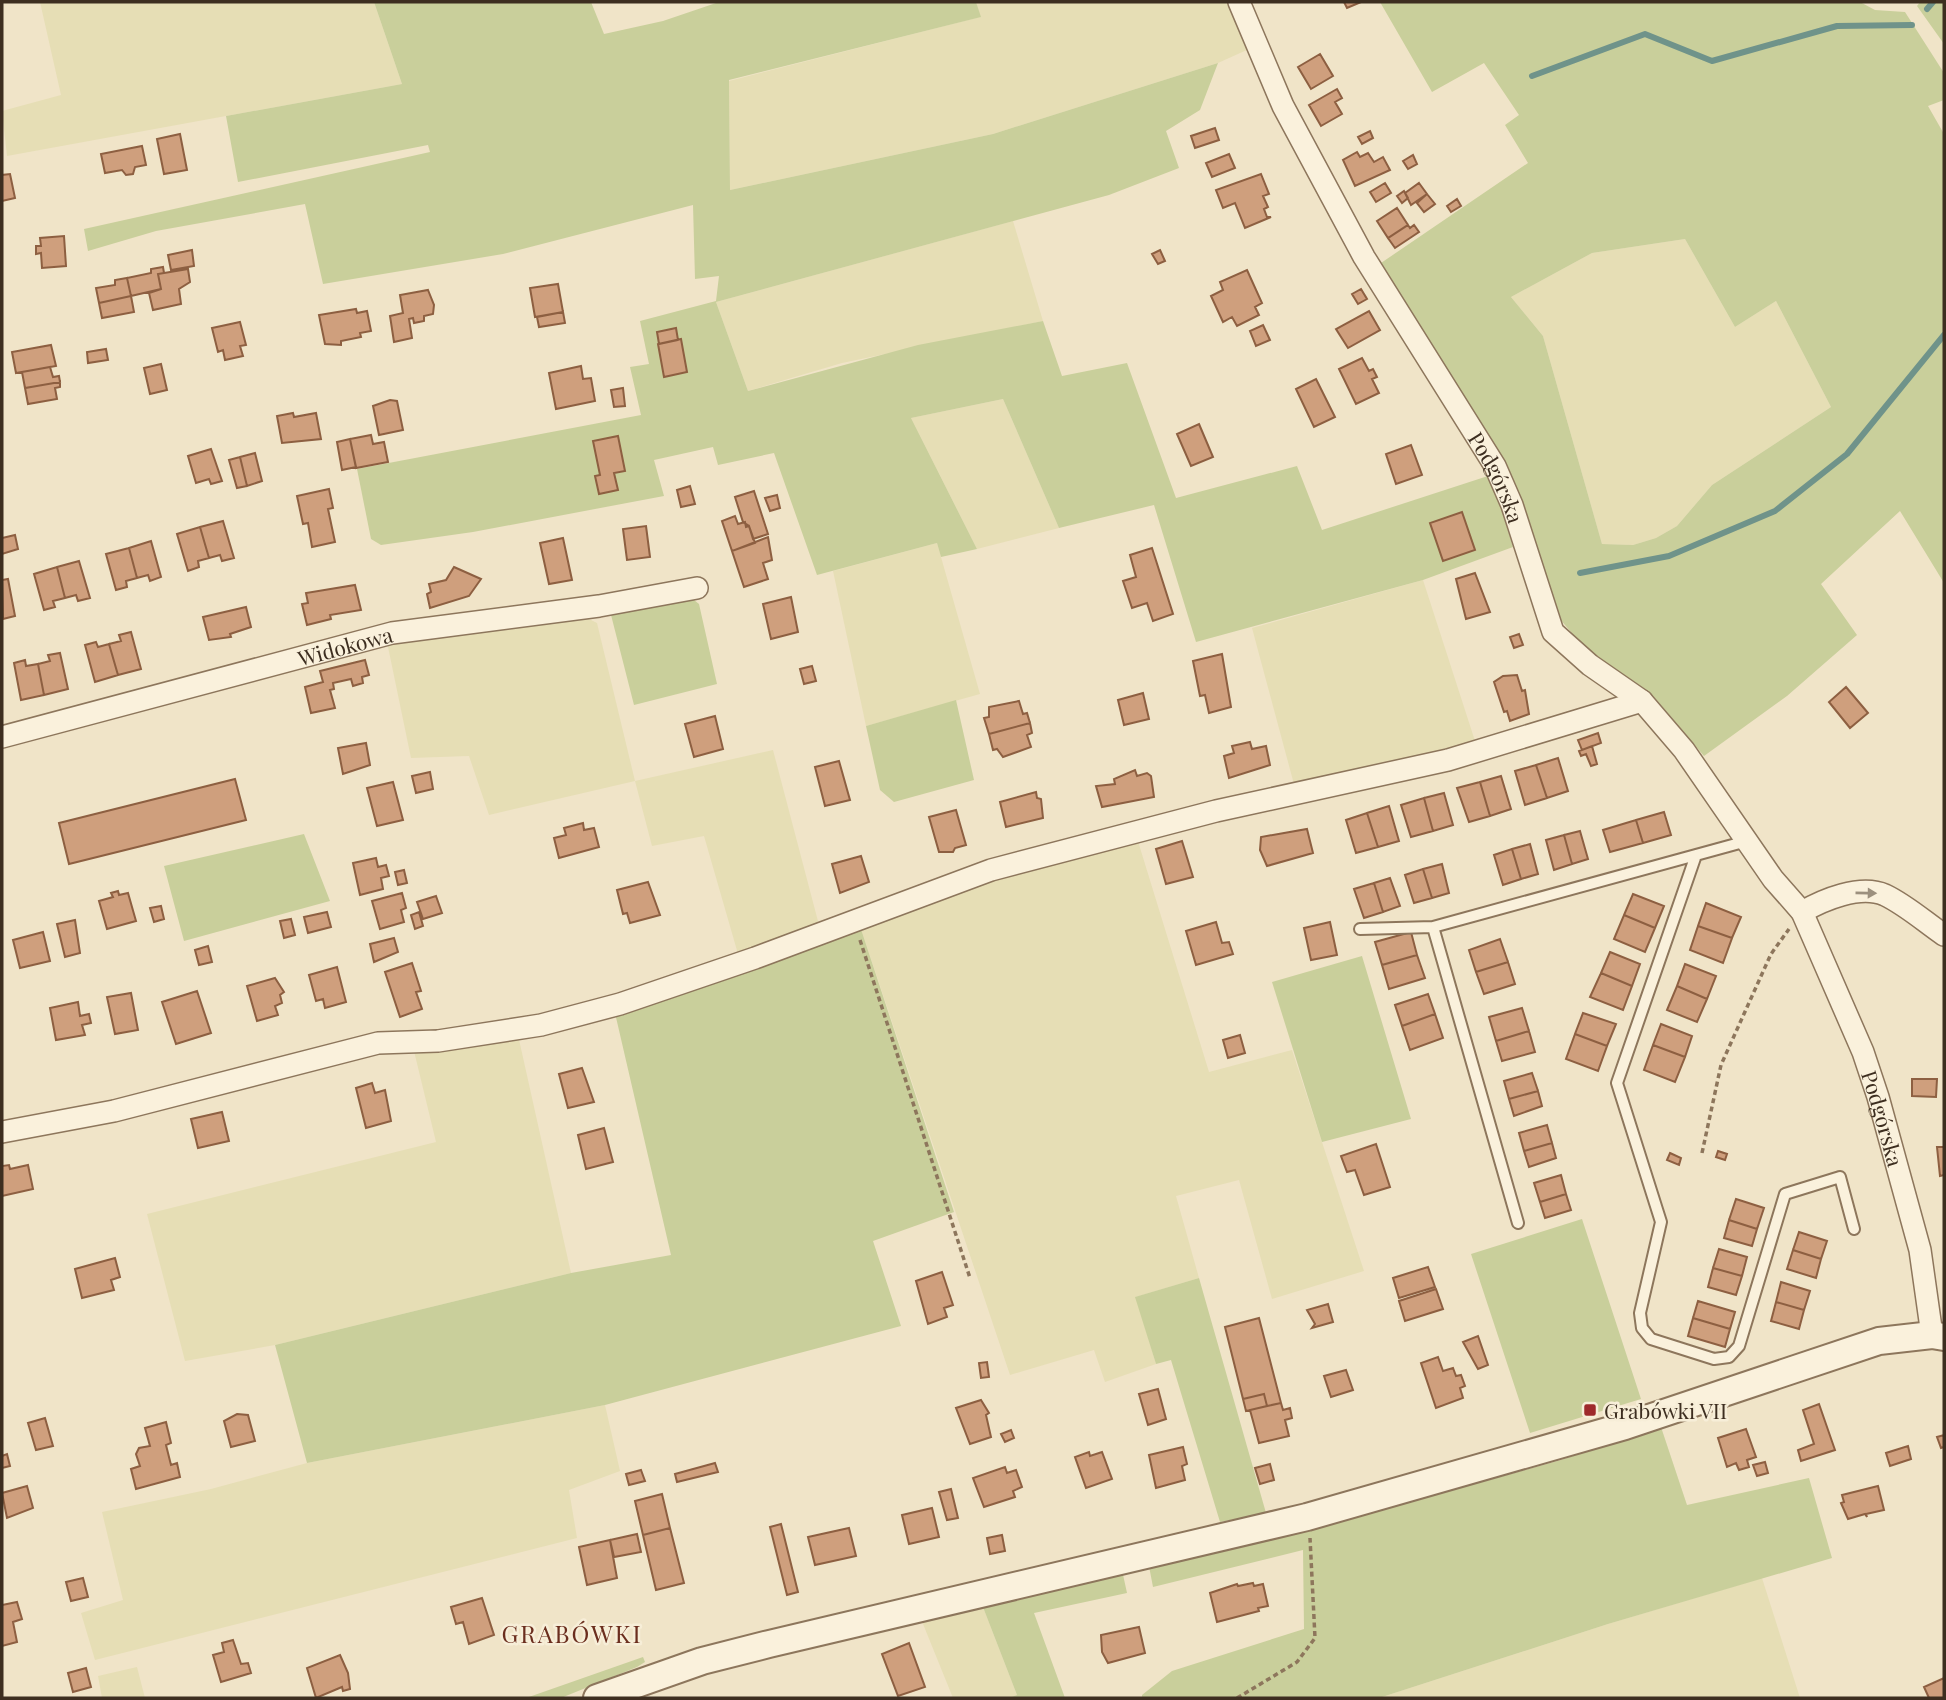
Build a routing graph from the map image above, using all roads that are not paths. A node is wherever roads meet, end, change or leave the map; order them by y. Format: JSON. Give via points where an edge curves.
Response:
{"nodes":[{"id":1,"x":1239,"y":2,"type":"edge"},
{"id":2,"x":697,"y":588,"type":"dead end"},
{"id":3,"x":1642,"y":701,"type":"junction"},
{"id":4,"x":2,"y":737,"type":"edge"},
{"id":5,"x":1747,"y":841,"type":"junction"},
{"id":6,"x":1696,"y":855,"type":"junction"},
{"id":7,"x":1802,"y":912,"type":"junction"},
{"id":8,"x":1433,"y":928,"type":"junction"},
{"id":9,"x":1360,"y":929,"type":"dead end"},
{"id":10,"x":1944,"y":935,"type":"edge"},
{"id":11,"x":2,"y":1132,"type":"edge"},
{"id":12,"x":1518,"y":1223,"type":"dead end"},
{"id":13,"x":1854,"y":1229,"type":"dead end"},
{"id":14,"x":1938,"y":1336,"type":"edge"},
{"id":15,"x":597,"y":1698,"type":"edge"}],
"edges":[{"from":1,"to":3,"type":"street","name":"Podgórska","via":[[1283,106],[1364,257],[1495,466],[1553,632]]},
{"from":2,"to":4,"type":"street","name":"Widokowa","via":[[393,633]]},
{"from":3,"to":5,"type":"street","name":"Podgórska","via":[[1684,750]]},
{"from":3,"to":11,"type":"street","via":[[1448,760],[1216,811],[991,870],[620,1004],[541,1025],[438,1041],[378,1043],[114,1111]]},
{"from":5,"to":6,"type":"lane"},
{"from":5,"to":7,"type":"street","name":"Podgórska"},
{"from":6,"to":8,"type":"lane"},
{"from":6,"to":13,"type":"lane","via":[[1617,1083],[1661,1222],[1640,1312],[1642,1328],[1651,1339],[1714,1359],[1729,1357],[1739,1346],[1784,1194],[1840,1177]]},
{"from":7,"to":10,"type":"street","one_way":true,"via":[[1851,893],[1883,894]]},
{"from":7,"to":14,"type":"street","name":"Podgórska","via":[[1878,1097]]},
{"from":8,"to":9,"type":"lane"},
{"from":8,"to":12,"type":"lane"},
{"from":14,"to":15,"type":"street","via":[[1879,1341],[1625,1426],[1307,1517],[769,1643]]}]}
